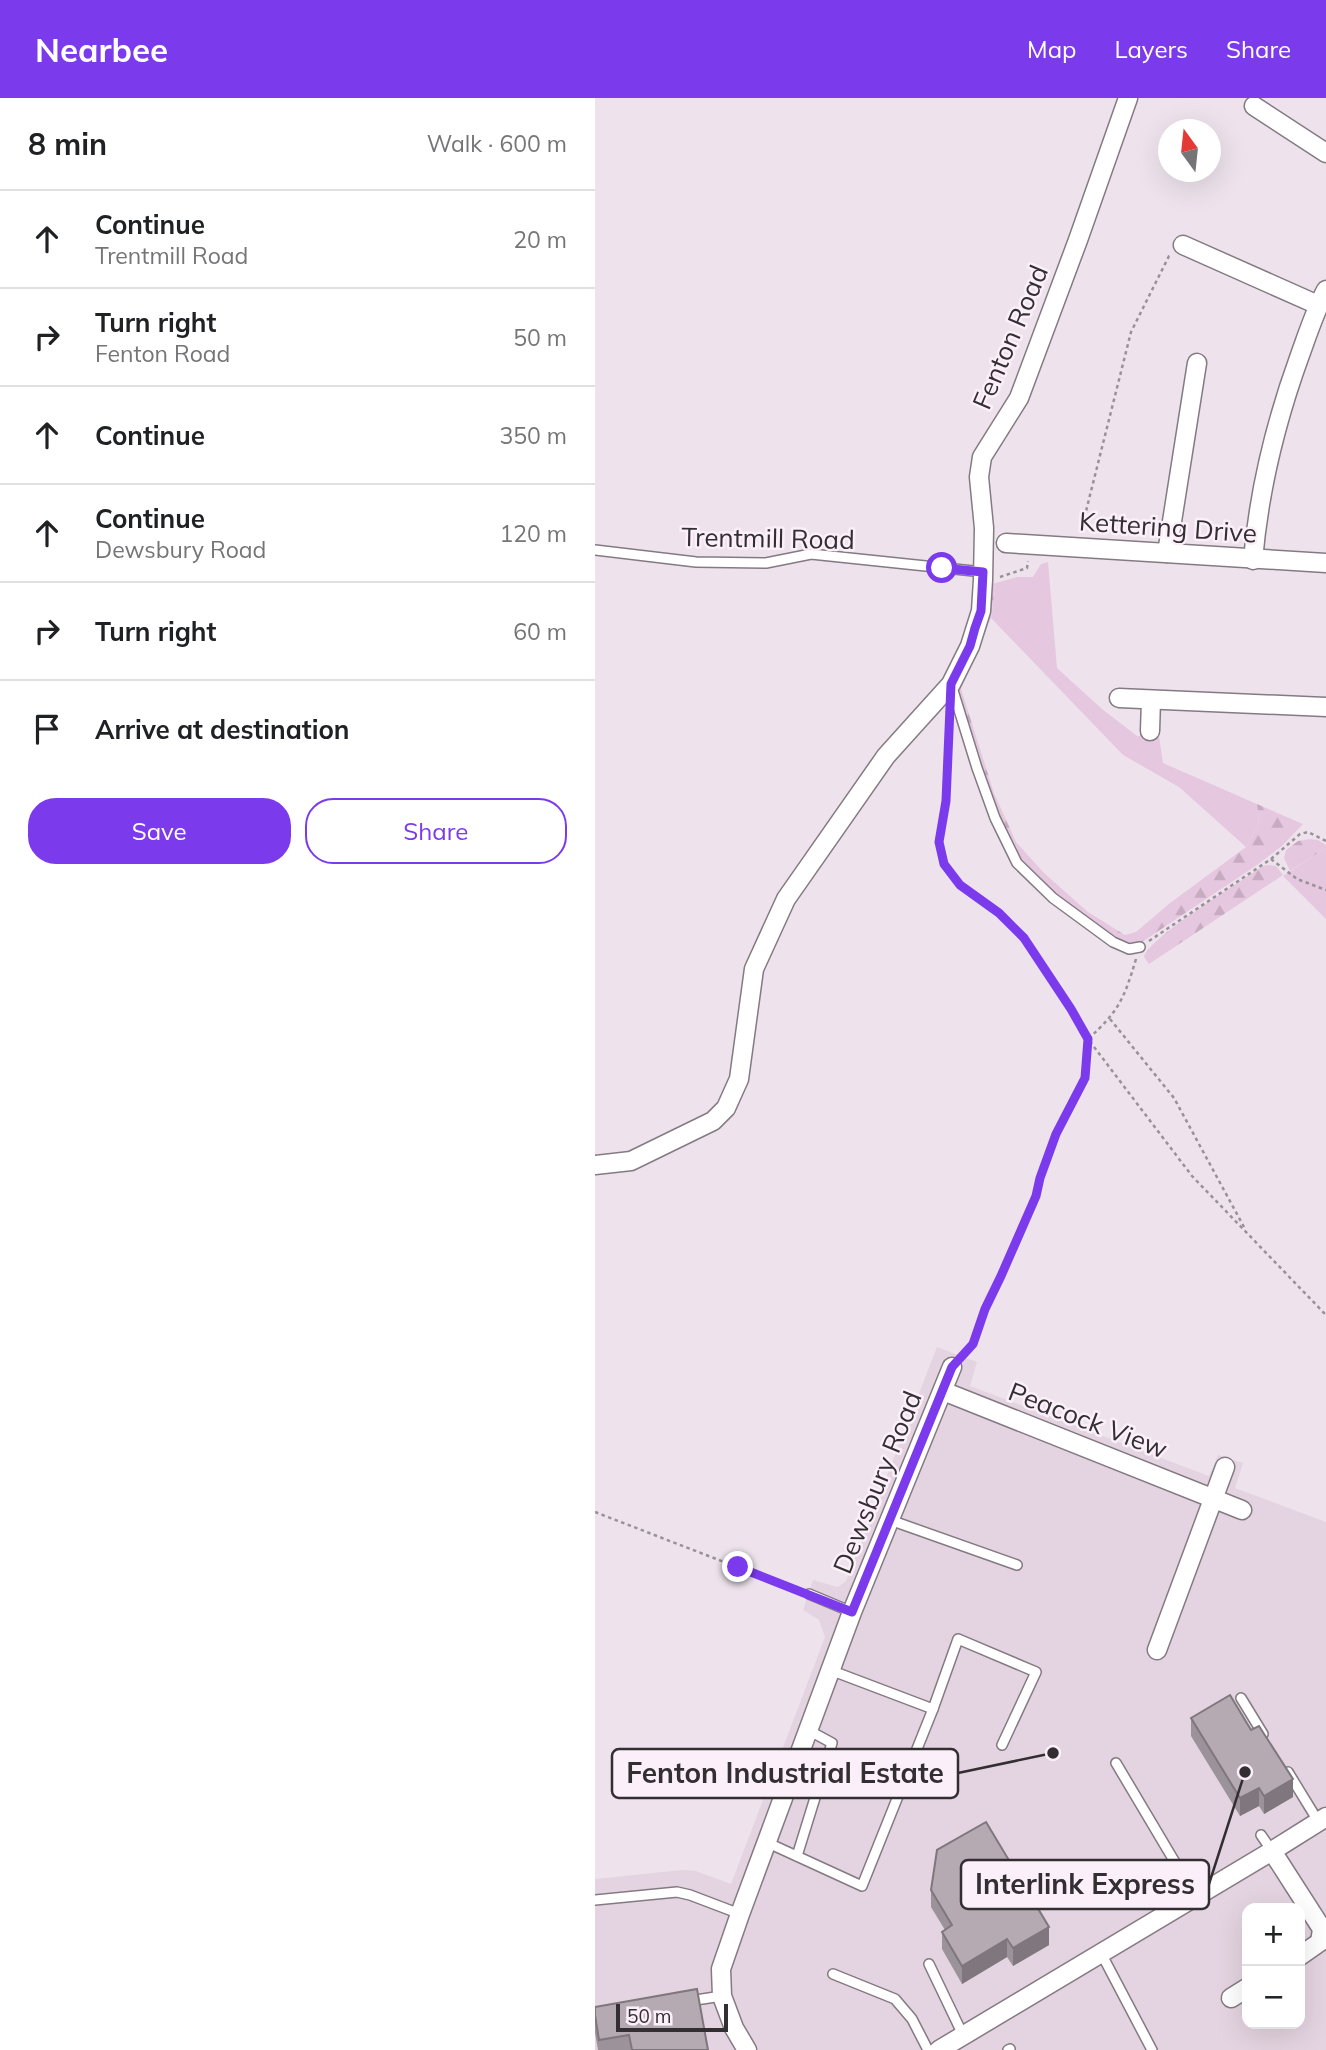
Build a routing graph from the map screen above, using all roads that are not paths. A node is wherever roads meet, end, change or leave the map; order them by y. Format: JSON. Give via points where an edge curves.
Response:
{"nodes":[{"id":1,"x":1128,"y":98,"type":"edge"},
{"id":2,"x":1254,"y":106,"type":"dead end"},
{"id":3,"x":1326,"y":153,"type":"edge"},
{"id":4,"x":1183,"y":245,"type":"road end"},
{"id":5,"x":1322,"y":297,"type":"edge"},
{"id":6,"x":1197,"y":363,"type":"dead end"},
{"id":7,"x":1006,"y":543,"type":"dead end"},
{"id":8,"x":595,"y":550,"type":"edge"},
{"id":9,"x":1167,"y":553,"type":"junction"},
{"id":10,"x":1253,"y":560,"type":"junction"},
{"id":11,"x":1326,"y":563,"type":"edge"},
{"id":12,"x":983,"y":576,"type":"junction"},
{"id":13,"x":951,"y":684,"type":"junction"},
{"id":14,"x":1119,"y":698,"type":"dead end"},
{"id":15,"x":1151,"y":699,"type":"junction"},
{"id":16,"x":1326,"y":707,"type":"edge"},
{"id":17,"x":1150,"y":731,"type":"dead end"},
{"id":18,"x":1140,"y":947,"type":"road end"},
{"id":19,"x":595,"y":1165,"type":"edge"},
{"id":20,"x":952,"y":1367,"type":"road end"},
{"id":21,"x":943,"y":1391,"type":"junction"},
{"id":22,"x":1225,"y":1467,"type":"dead end"},
{"id":23,"x":1214,"y":1498,"type":"junction"},
{"id":24,"x":1242,"y":1510,"type":"dead end"},
{"id":25,"x":890,"y":1520,"type":"junction"},
{"id":26,"x":1017,"y":1565,"type":"dead end"},
{"id":27,"x":809,"y":1594,"type":"road end"},
{"id":28,"x":852,"y":1612,"type":"junction"},
{"id":29,"x":1157,"y":1650,"type":"dead end"},
{"id":30,"x":830,"y":1670,"type":"junction"},
{"id":31,"x":1241,"y":1698,"type":"dead end"},
{"id":32,"x":933,"y":1709,"type":"junction"},
{"id":33,"x":808,"y":1730,"type":"junction"},
{"id":34,"x":1269,"y":1742,"type":"edge"},
{"id":35,"x":1002,"y":1745,"type":"dead end"},
{"id":36,"x":1116,"y":1763,"type":"dead end"},
{"id":37,"x":1283,"y":1764,"type":"edge"},
{"id":38,"x":1322,"y":1819,"type":"edge"},
{"id":39,"x":1261,"y":1835,"type":"dead end"},
{"id":40,"x":766,"y":1842,"type":"junction"},
{"id":41,"x":1272,"y":1852,"type":"junction"},
{"id":42,"x":797,"y":1856,"type":"junction"},
{"id":43,"x":1195,"y":1896,"type":"junction"},
{"id":44,"x":595,"y":1900,"type":"edge"},
{"id":45,"x":740,"y":1914,"type":"junction"},
{"id":46,"x":1305,"y":1952,"type":"edge"},
{"id":47,"x":1101,"y":1953,"type":"junction"},
{"id":48,"x":929,"y":1964,"type":"dead end"},
{"id":49,"x":833,"y":1974,"type":"dead end"},
{"id":50,"x":1242,"y":1991,"type":"edge"},
{"id":51,"x":722,"y":1996,"type":"junction"},
{"id":52,"x":1231,"y":1998,"type":"dead end"},
{"id":53,"x":673,"y":2004,"type":"edge"},
{"id":54,"x":963,"y":2035,"type":"junction"},
{"id":55,"x":747,"y":2050,"type":"edge"},
{"id":56,"x":928,"y":2050,"type":"edge"},
{"id":57,"x":939,"y":2050,"type":"edge"},
{"id":58,"x":1151,"y":2050,"type":"edge"}],
"edges":[{"from":1,"to":12,"type":"street","name":"Fenton Road","via":[[1019,398],[982,457]]},
{"from":2,"to":3,"type":"street"},
{"from":4,"to":5,"type":"street"},
{"from":5,"to":10,"type":"street","via":[[1276,428]]},
{"from":6,"to":9,"type":"street"},
{"from":7,"to":9,"type":"street","name":"Kettering Drive"},
{"from":8,"to":12,"type":"lane","name":"Trentmill Road","via":[[696,562],[767,563],[811,554]]},
{"from":9,"to":10,"type":"street","name":"Kettering Drive"},
{"from":10,"to":11,"type":"street","name":"Kettering Drive"},
{"from":12,"to":13,"type":"street","name":"Fenton Road","via":[[981,611]]},
{"from":13,"to":18,"type":"lane","via":[[995,818],[1017,863],[1053,898],[1113,942],[1129,949]]},
{"from":13,"to":19,"type":"street","name":"Fenton Road","via":[[886,757],[786,898],[754,969],[739,1079],[726,1108],[713,1121],[631,1161]]},
{"from":14,"to":15,"type":"street"},
{"from":15,"to":16,"type":"street"},
{"from":15,"to":17,"type":"street"},
{"from":20,"to":21,"type":"street","name":"Dewsbury Road"},
{"from":21,"to":23,"type":"street","name":"Peacock View"},
{"from":21,"to":25,"type":"street","name":"Dewsbury Road"},
{"from":22,"to":23,"type":"street"},
{"from":23,"to":24,"type":"street","name":"Peacock View"},
{"from":23,"to":29,"type":"street"},
{"from":25,"to":26,"type":"lane"},
{"from":25,"to":28,"type":"street","name":"Dewsbury Road"},
{"from":27,"to":28,"type":"lane"},
{"from":28,"to":30,"type":"street","name":"Dewsbury Road"},
{"from":30,"to":32,"type":"lane"},
{"from":30,"to":33,"type":"street","name":"Dewsbury Road"},
{"from":31,"to":34,"type":"lane"},
{"from":32,"to":35,"type":"lane","via":[[958,1639],[1037,1672]]},
{"from":32,"to":42,"type":"lane","via":[[862,1886]]},
{"from":33,"to":40,"type":"street","name":"Dewsbury Road"},
{"from":33,"to":42,"type":"lane","via":[[832,1743]]},
{"from":36,"to":43,"type":"lane"},
{"from":37,"to":38,"type":"lane"},
{"from":38,"to":41,"type":"street"},
{"from":39,"to":41,"type":"lane"},
{"from":40,"to":42,"type":"lane"},
{"from":40,"to":45,"type":"street","name":"Dewsbury Road"},
{"from":41,"to":43,"type":"street"},
{"from":41,"to":46,"type":"street","via":[[1322,1929],[1320,1942]]},
{"from":43,"to":47,"type":"street"},
{"from":44,"to":45,"type":"lane","via":[[677,1892]]},
{"from":45,"to":51,"type":"street","name":"Dewsbury Road","via":[[721,1969]]},
{"from":47,"to":54,"type":"street"},
{"from":47,"to":58,"type":"lane"},
{"from":48,"to":54,"type":"lane"},
{"from":49,"to":56,"type":"lane","via":[[895,1999]]},
{"from":50,"to":52,"type":"street"},
{"from":51,"to":53,"type":"lane"},
{"from":51,"to":55,"type":"street","name":"Dewsbury Road"},
{"from":54,"to":57,"type":"street"}]}
